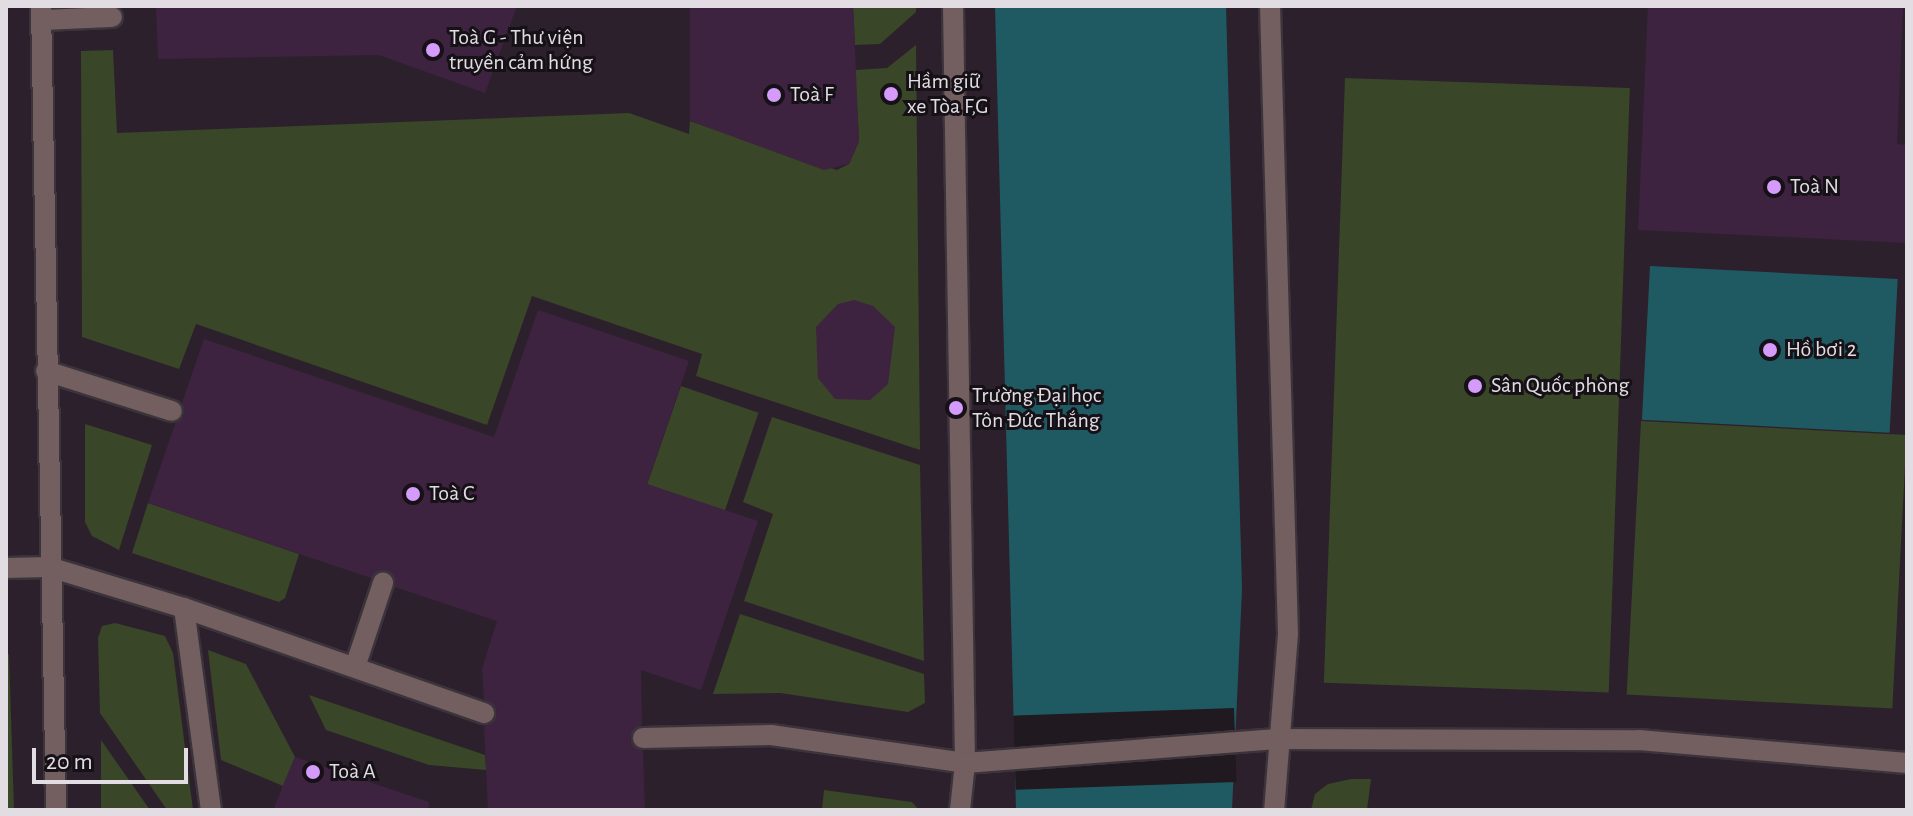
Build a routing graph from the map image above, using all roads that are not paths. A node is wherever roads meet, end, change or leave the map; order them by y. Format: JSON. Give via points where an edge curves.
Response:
{"nodes":[{"id":1,"x":953,"y":6,"type":"edge"},
{"id":2,"x":1270,"y":6,"type":"edge"},
{"id":3,"x":41,"y":13,"type":"edge"},
{"id":4,"x":112,"y":17,"type":"dead end"},
{"id":5,"x":46,"y":371,"type":"junction"},
{"id":6,"x":172,"y":411,"type":"dead end"},
{"id":7,"x":49,"y":567,"type":"junction"},
{"id":8,"x":6,"y":568,"type":"edge"},
{"id":9,"x":383,"y":583,"type":"dead end"},
{"id":10,"x":184,"y":608,"type":"junction"},
{"id":11,"x":355,"y":667,"type":"junction"},
{"id":12,"x":484,"y":713,"type":"dead end"},
{"id":13,"x":643,"y":738,"type":"dead end"},
{"id":14,"x":1280,"y":739,"type":"junction"},
{"id":15,"x":965,"y":763,"type":"junction"},
{"id":16,"x":1907,"y":763,"type":"edge"},
{"id":17,"x":56,"y":810,"type":"edge"},
{"id":18,"x":211,"y":810,"type":"edge"},
{"id":19,"x":960,"y":810,"type":"edge"},
{"id":20,"x":1274,"y":810,"type":"edge"}],
"edges":[{"from":1,"to":15,"type":"lane"},
{"from":2,"to":14,"type":"lane","via":[[1288,634]]},
{"from":3,"to":4,"type":"lane"},
{"from":3,"to":5,"type":"lane"},
{"from":5,"to":6,"type":"lane"},
{"from":5,"to":7,"type":"lane"},
{"from":7,"to":8,"type":"lane"},
{"from":7,"to":10,"type":"lane"},
{"from":7,"to":17,"type":"lane"},
{"from":9,"to":11,"type":"lane"},
{"from":10,"to":11,"type":"lane"},
{"from":10,"to":18,"type":"lane"},
{"from":11,"to":12,"type":"lane"},
{"from":13,"to":15,"type":"lane","via":[[771,735]]},
{"from":14,"to":15,"type":"lane"},
{"from":14,"to":16,"type":"lane","via":[[1639,740]]},
{"from":14,"to":20,"type":"lane"},
{"from":15,"to":19,"type":"lane"}]}
